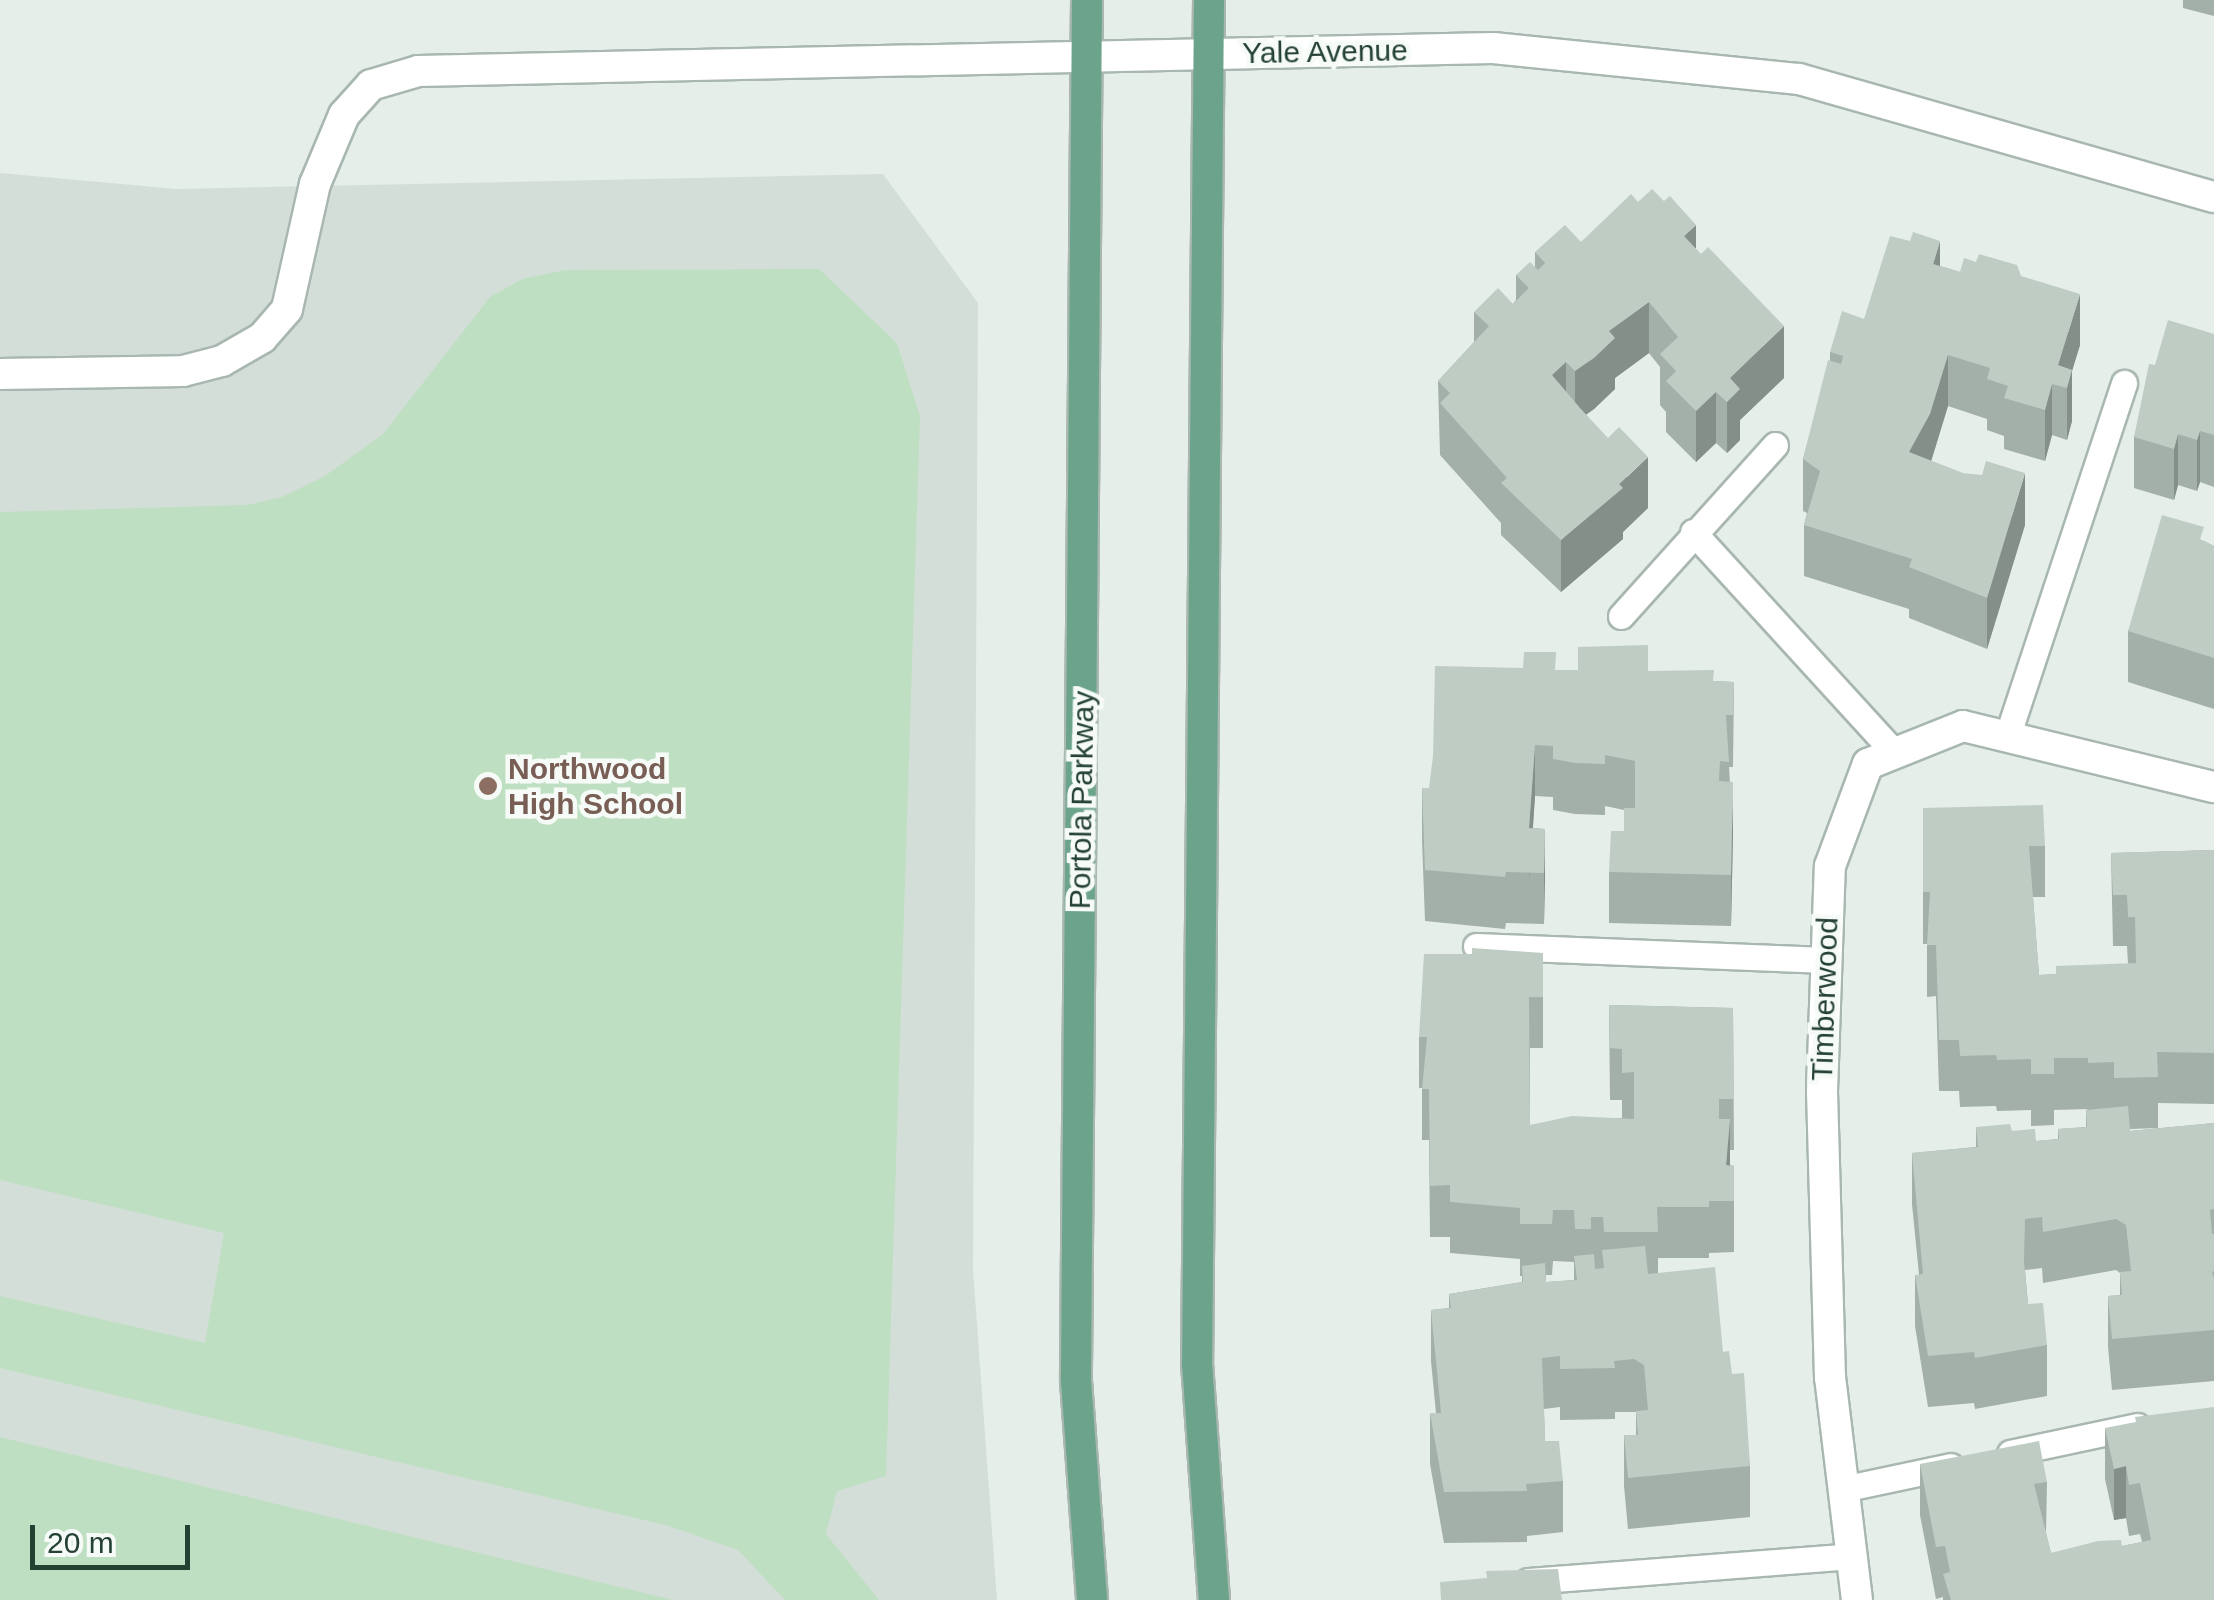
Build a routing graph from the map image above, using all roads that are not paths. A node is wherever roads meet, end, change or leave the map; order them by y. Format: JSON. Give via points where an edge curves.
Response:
{"nodes":[{"id":1,"x":1088,"y":0,"type":"edge"},
{"id":2,"x":1209,"y":0,"type":"edge"},
{"id":3,"x":1209,"y":55,"type":"junction"},
{"id":4,"x":1088,"y":58,"type":"junction"},
{"id":5,"x":2214,"y":197,"type":"edge"},
{"id":6,"x":0,"y":374,"type":"edge"},
{"id":7,"x":2124,"y":383,"type":"dead end"},
{"id":8,"x":1775,"y":445,"type":"dead end"},
{"id":9,"x":1693,"y":532,"type":"junction"},
{"id":10,"x":1621,"y":616,"type":"dead end"},
{"id":11,"x":2007,"y":737,"type":"junction"},
{"id":12,"x":1895,"y":753,"type":"junction"},
{"id":13,"x":2214,"y":788,"type":"edge"},
{"id":14,"x":1476,"y":946,"type":"edge"},
{"id":15,"x":1826,"y":960,"type":"junction"},
{"id":16,"x":2156,"y":1422,"type":"edge"},
{"id":17,"x":1844,"y":1488,"type":"junction"},
{"id":18,"x":1852,"y":1556,"type":"junction"},
{"id":19,"x":1505,"y":1582,"type":"edge"},
{"id":20,"x":1092,"y":1600,"type":"edge"},
{"id":21,"x":1214,"y":1600,"type":"edge"},
{"id":22,"x":1857,"y":1600,"type":"edge"}],
"edges":[{"from":1,"to":4,"type":"main road","name":"Portola Parkway"},
{"from":2,"to":3,"type":"main road"},
{"from":3,"to":4,"type":"street","name":"Yale Avenue"},
{"from":3,"to":5,"type":"street","name":"Yale Avenue","via":[[1493,48],[1799,79]]},
{"from":3,"to":21,"type":"main road","via":[[1197,1363]]},
{"from":4,"to":6,"type":"street","name":"Yale Avenue","via":[[418,71],[371,86],[344,115],[315,184],[288,309],[262,338],[222,361],[183,370]]},
{"from":4,"to":20,"type":"main road","name":"Portola Parkway","via":[[1076,1380]]},
{"from":7,"to":11,"type":"lane"},
{"from":8,"to":9,"type":"lane"},
{"from":9,"to":10,"type":"lane"},
{"from":9,"to":12,"type":"lane"},
{"from":11,"to":12,"type":"street","name":"Timberwood","via":[[1963,726]]},
{"from":11,"to":13,"type":"street","name":"Timberwood"},
{"from":12,"to":15,"type":"street","name":"Timberwood","via":[[1868,764],[1830,866]]},
{"from":14,"to":15,"type":"lane"},
{"from":15,"to":17,"type":"street","name":"Timberwood","via":[[1822,1091],[1830,1378]]},
{"from":16,"to":17,"type":"lane"},
{"from":17,"to":18,"type":"street","name":"Timberwood"},
{"from":18,"to":19,"type":"lane"},
{"from":18,"to":22,"type":"street","name":"Timberwood"}]}
